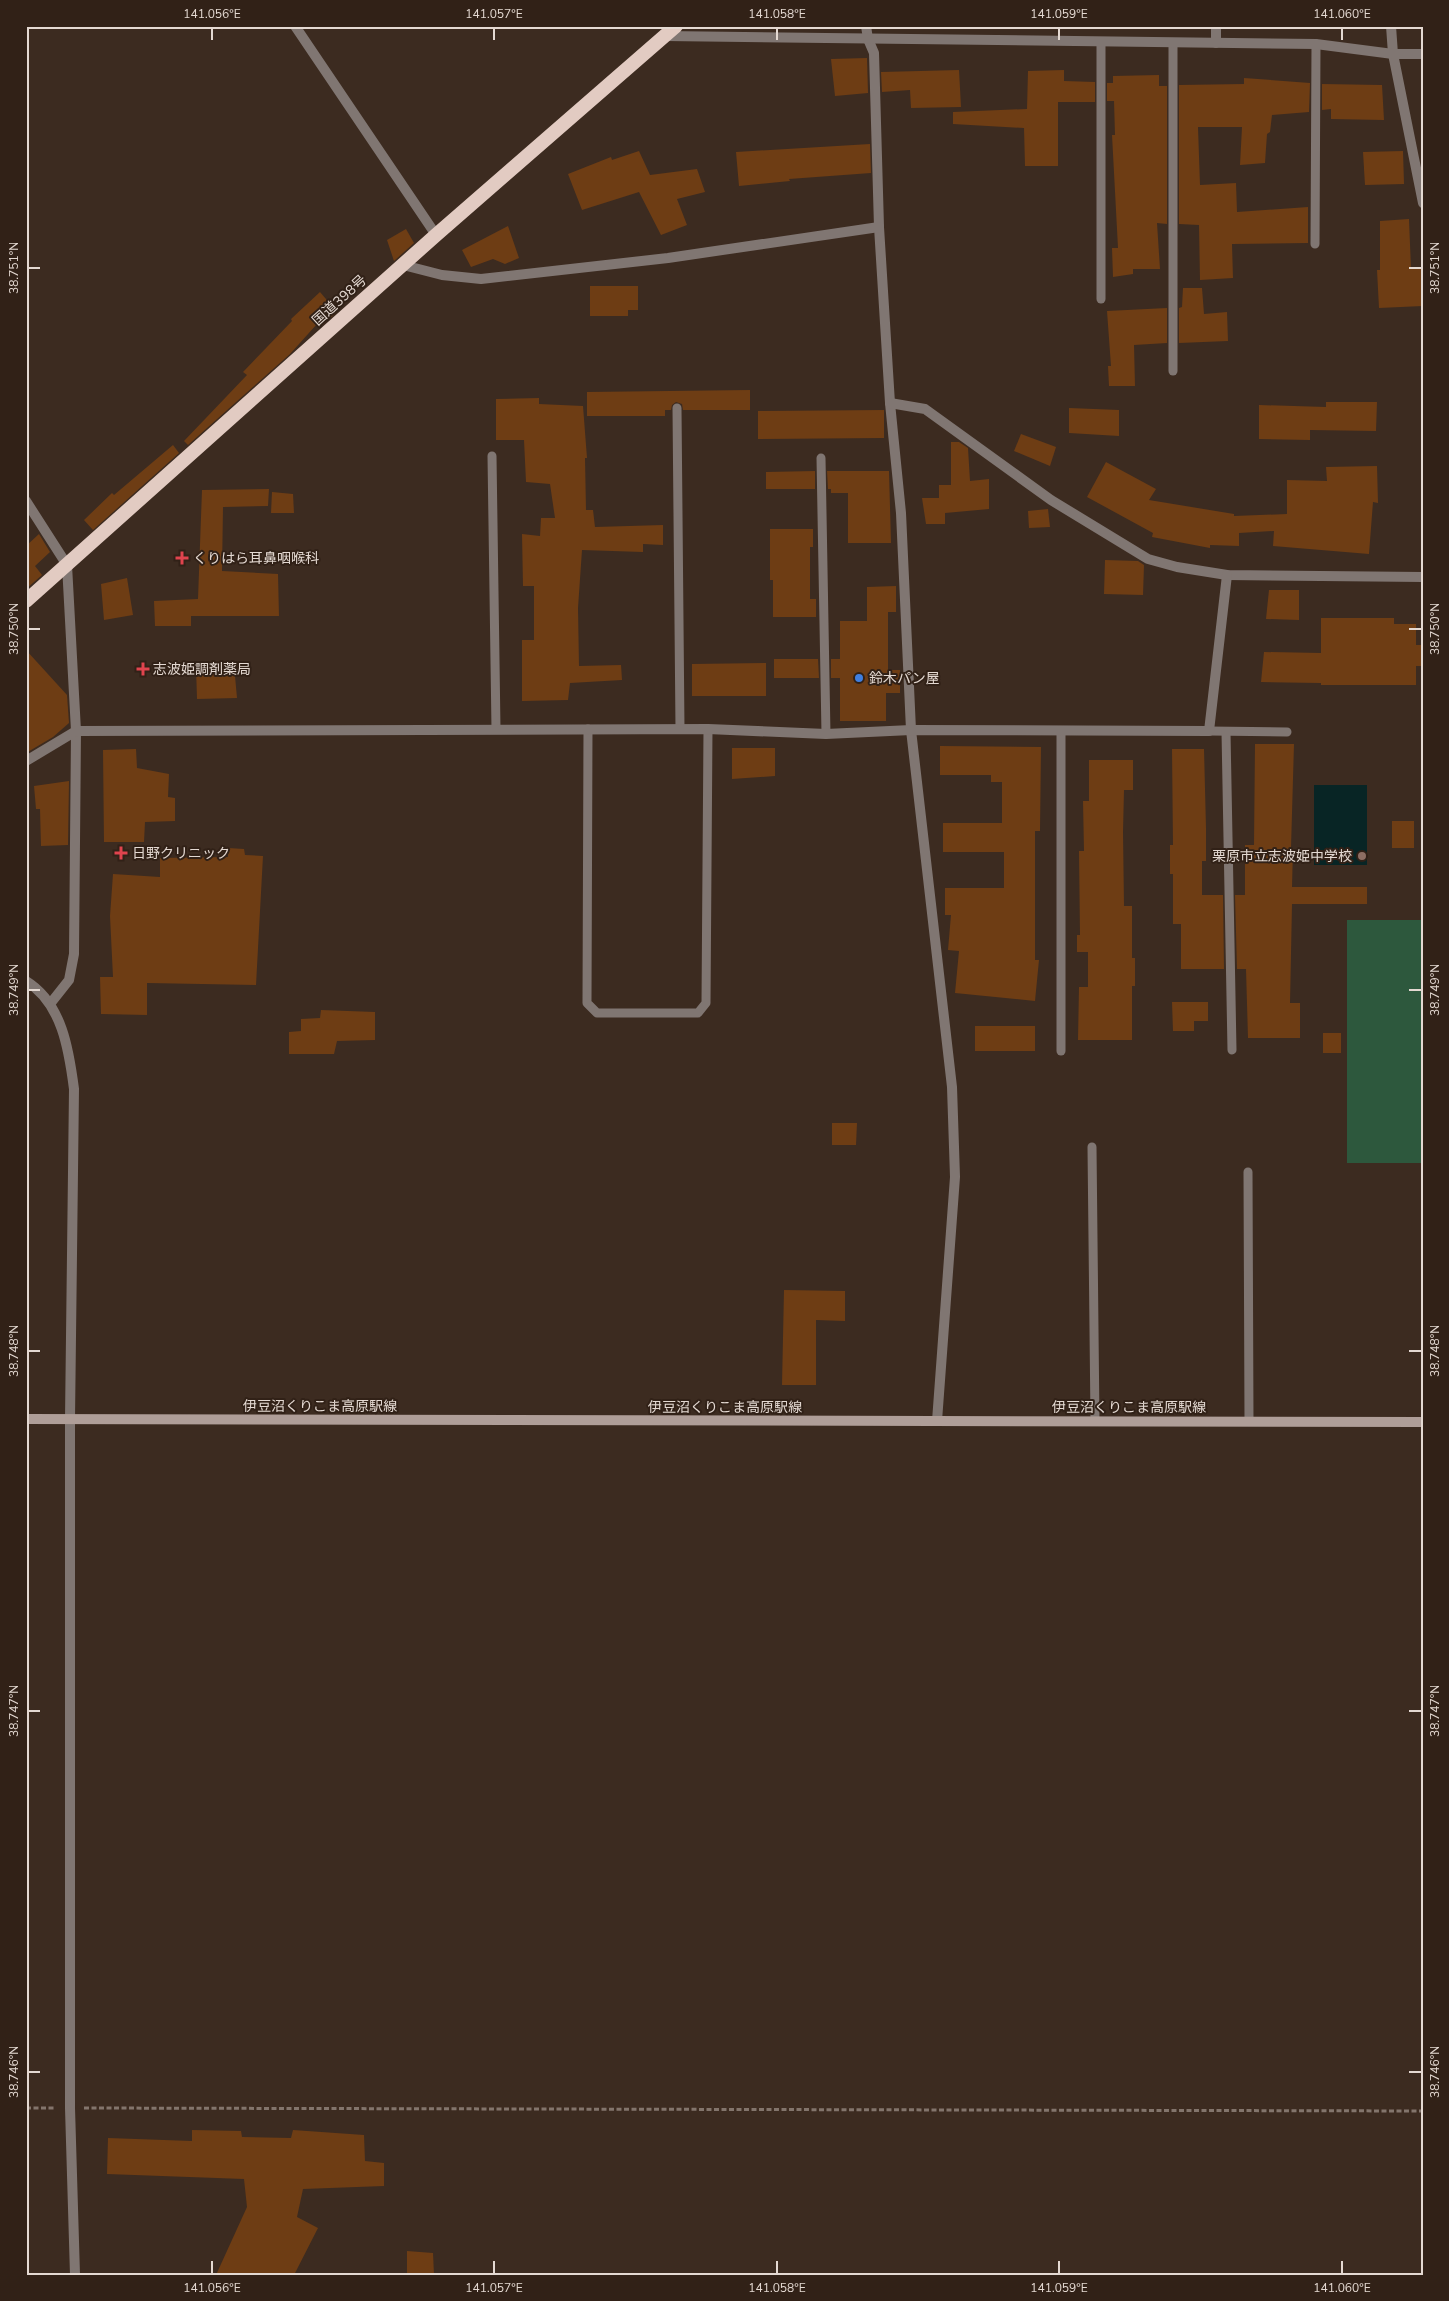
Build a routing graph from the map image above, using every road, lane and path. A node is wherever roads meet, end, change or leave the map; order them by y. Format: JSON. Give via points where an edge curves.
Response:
{"nodes":[{"id":1,"x":295,"y":26,"type":"edge"},
{"id":2,"x":676,"y":26,"type":"edge"},
{"id":3,"x":866,"y":26,"type":"edge"},
{"id":4,"x":1216,"y":26,"type":"edge"},
{"id":5,"x":1391,"y":26,"type":"edge"},
{"id":6,"x":665,"y":36,"type":"junction"},
{"id":7,"x":868,"y":39,"type":"junction"},
{"id":8,"x":1101,"y":42,"type":"junction"},
{"id":9,"x":1216,"y":43,"type":"junction"},
{"id":10,"x":1173,"y":44,"type":"junction"},
{"id":11,"x":1316,"y":44,"type":"junction"},
{"id":12,"x":1393,"y":54,"type":"junction"},
{"id":13,"x":1423,"y":54,"type":"edge"},
{"id":14,"x":1423,"y":203,"type":"edge"},
{"id":15,"x":879,"y":227,"type":"junction"},
{"id":16,"x":436,"y":235,"type":"junction"},
{"id":17,"x":1315,"y":244,"type":"dead end"},
{"id":18,"x":403,"y":265,"type":"junction"},
{"id":19,"x":1101,"y":299,"type":"dead end"},
{"id":20,"x":1173,"y":371,"type":"dead end"},
{"id":21,"x":890,"y":403,"type":"junction"},
{"id":22,"x":677,"y":408,"type":"dead end"},
{"id":23,"x":492,"y":456,"type":"dead end"},
{"id":24,"x":821,"y":458,"type":"dead end"},
{"id":25,"x":26,"y":501,"type":"edge"},
{"id":26,"x":67,"y":565,"type":"junction"},
{"id":27,"x":1227,"y":575,"type":"junction"},
{"id":28,"x":1423,"y":577,"type":"edge"},
{"id":29,"x":26,"y":601,"type":"edge"},
{"id":30,"x":708,"y":728,"type":"junction"},
{"id":31,"x":496,"y":729,"type":"junction"},
{"id":32,"x":588,"y":729,"type":"junction"},
{"id":33,"x":680,"y":729,"type":"junction"},
{"id":34,"x":911,"y":730,"type":"junction"},
{"id":35,"x":76,"y":731,"type":"junction"},
{"id":36,"x":1209,"y":731,"type":"junction"},
{"id":37,"x":1061,"y":732,"type":"junction"},
{"id":38,"x":1226,"y":732,"type":"junction"},
{"id":39,"x":1287,"y":732,"type":"dead end"},
{"id":40,"x":826,"y":734,"type":"junction"},
{"id":41,"x":26,"y":761,"type":"edge"},
{"id":42,"x":26,"y":980,"type":"edge"},
{"id":43,"x":50,"y":1004,"type":"junction"},
{"id":44,"x":1232,"y":1050,"type":"dead end"},
{"id":45,"x":1061,"y":1051,"type":"dead end"},
{"id":46,"x":1092,"y":1147,"type":"dead end"},
{"id":47,"x":1248,"y":1172,"type":"dead end"},
{"id":48,"x":26,"y":1419,"type":"edge"},
{"id":49,"x":70,"y":1419,"type":"junction"},
{"id":50,"x":1249,"y":1420,"type":"junction"},
{"id":51,"x":937,"y":1421,"type":"junction"},
{"id":52,"x":1094,"y":1421,"type":"junction"},
{"id":53,"x":1423,"y":1422,"type":"edge"},
{"id":54,"x":26,"y":2108,"type":"edge"},
{"id":55,"x":70,"y":2108,"type":"junction"},
{"id":56,"x":1423,"y":2111,"type":"edge"},
{"id":57,"x":75,"y":2275,"type":"edge"}],
"edges":[{"from":1,"to":16,"type":"street"},
{"from":2,"to":6,"type":"highway","name":"国道398号"},
{"from":3,"to":7,"type":"street"},
{"from":4,"to":9,"type":"street"},
{"from":5,"to":12,"type":"street"},
{"from":6,"to":7,"type":"street"},
{"from":6,"to":16,"type":"highway","name":"国道398号"},
{"from":7,"to":8,"type":"street"},
{"from":7,"to":15,"type":"street","via":[[874,53]]},
{"from":8,"to":10,"type":"street"},
{"from":8,"to":19,"type":"lane"},
{"from":9,"to":10,"type":"street"},
{"from":9,"to":11,"type":"street"},
{"from":10,"to":20,"type":"lane"},
{"from":11,"to":12,"type":"street"},
{"from":11,"to":17,"type":"lane"},
{"from":12,"to":13,"type":"street"},
{"from":12,"to":14,"type":"street"},
{"from":15,"to":18,"type":"street","via":[[668,258],[481,279],[442,275]]},
{"from":15,"to":21,"type":"street"},
{"from":16,"to":18,"type":"highway","name":"国道398号"},
{"from":18,"to":26,"type":"highway","name":"国道398号"},
{"from":21,"to":27,"type":"street","via":[[925,409],[1051,500],[1148,559]]},
{"from":21,"to":34,"type":"street","via":[[901,513]]},
{"from":22,"to":33,"type":"lane"},
{"from":23,"to":31,"type":"lane"},
{"from":24,"to":40,"type":"lane"},
{"from":25,"to":26,"type":"street"},
{"from":26,"to":29,"type":"highway","name":"国道398号"},
{"from":26,"to":35,"type":"street"},
{"from":27,"to":28,"type":"street"},
{"from":27,"to":36,"type":"street"},
{"from":30,"to":32,"type":"lane","via":[[706,1004],[698,1013],[597,1013],[587,1004]]},
{"from":30,"to":33,"type":"street"},
{"from":30,"to":40,"type":"street"},
{"from":31,"to":32,"type":"street"},
{"from":31,"to":35,"type":"street"},
{"from":32,"to":33,"type":"street"},
{"from":34,"to":37,"type":"street"},
{"from":34,"to":40,"type":"street"},
{"from":34,"to":51,"type":"street","via":[[952,1087],[955,1177]]},
{"from":35,"to":41,"type":"street"},
{"from":35,"to":43,"type":"street","via":[[74,954],[69,980]]},
{"from":36,"to":37,"type":"street"},
{"from":36,"to":38,"type":"lane"},
{"from":37,"to":45,"type":"lane"},
{"from":38,"to":39,"type":"lane"},
{"from":38,"to":44,"type":"lane"},
{"from":42,"to":43,"type":"street","via":[[39,988]]},
{"from":43,"to":49,"type":"street","via":[[68,1046],[74,1089]]},
{"from":46,"to":52,"type":"lane"},
{"from":47,"to":50,"type":"lane"},
{"from":48,"to":49,"type":"main road","name":"伊豆沼くりこま高原駅線"},
{"from":49,"to":51,"type":"main road","name":"伊豆沼くりこま高原駅線"},
{"from":49,"to":55,"type":"street"},
{"from":50,"to":52,"type":"main road","name":"伊豆沼くりこま高原駅線"},
{"from":50,"to":53,"type":"main road","name":"伊豆沼くりこま高原駅線"},
{"from":51,"to":52,"type":"main road","name":"伊豆沼くりこま高原駅線"},
{"from":54,"to":55,"type":"path"},
{"from":55,"to":56,"type":"path"},
{"from":55,"to":57,"type":"street"}]}
